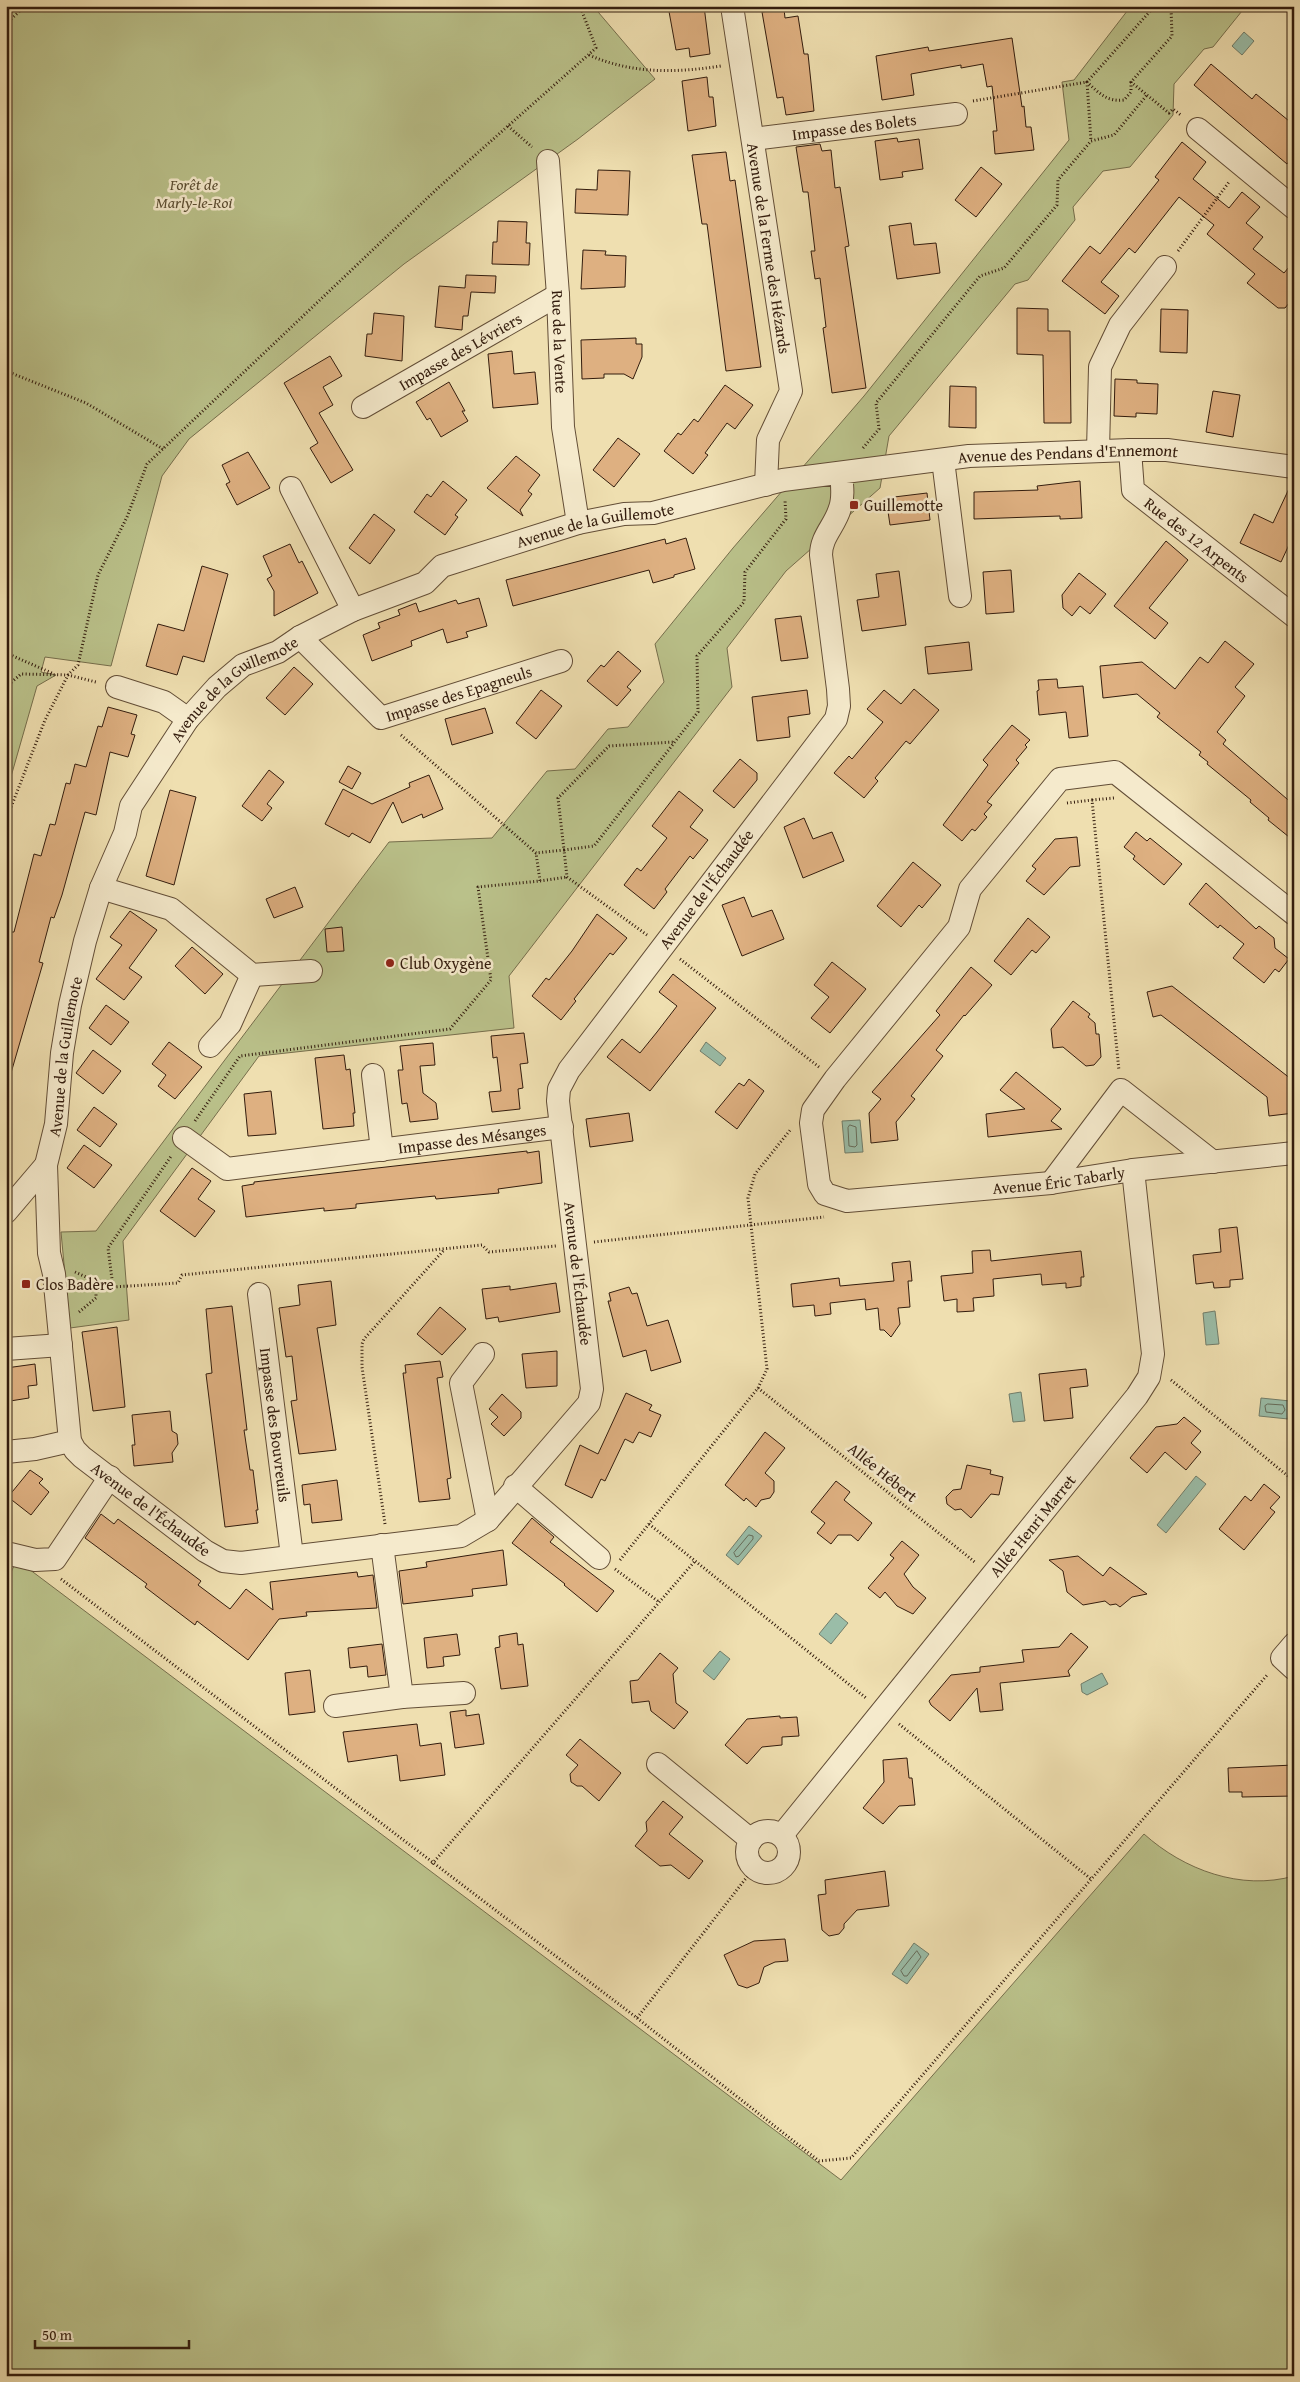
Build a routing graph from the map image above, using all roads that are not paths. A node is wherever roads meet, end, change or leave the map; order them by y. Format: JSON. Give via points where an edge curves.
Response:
{"nodes":[{"id":1,"x":732,"y":6,"type":"edge"},
{"id":2,"x":956,"y":114,"type":"road end"},
{"id":3,"x":1198,"y":129,"type":"dead end"},
{"id":4,"x":753,"y":139,"type":"junction"},
{"id":5,"x":548,"y":161,"type":"road end"},
{"id":6,"x":1294,"y":208,"type":"edge"},
{"id":7,"x":1165,"y":267,"type":"road end"},
{"id":8,"x":558,"y":296,"type":"junction"},
{"id":9,"x":364,"y":408,"type":"dead end"},
{"id":10,"x":1130,"y":450,"type":"junction"},
{"id":11,"x":1098,"y":451,"type":"junction"},
{"id":12,"x":944,"y":460,"type":"junction"},
{"id":13,"x":1294,"y":467,"type":"edge"},
{"id":14,"x":841,"y":472,"type":"junction"},
{"id":15,"x":775,"y":482,"type":"junction"},
{"id":16,"x":291,"y":488,"type":"dead end"},
{"id":17,"x":578,"y":522,"type":"junction"},
{"id":18,"x":960,"y":596,"type":"dead end"},
{"id":19,"x":353,"y":610,"type":"junction"},
{"id":20,"x":1294,"y":616,"type":"edge"},
{"id":21,"x":300,"y":637,"type":"junction"},
{"id":22,"x":561,"y":661,"type":"dead end"},
{"id":23,"x":117,"y":687,"type":"road end"},
{"id":24,"x":188,"y":719,"type":"junction"},
{"id":25,"x":101,"y":888,"type":"junction"},
{"id":26,"x":1294,"y":914,"type":"edge"},
{"id":27,"x":311,"y":970,"type":"dead end"},
{"id":28,"x":252,"y":975,"type":"junction"},
{"id":29,"x":210,"y":1046,"type":"dead end"},
{"id":30,"x":373,"y":1075,"type":"dead end"},
{"id":31,"x":562,"y":1127,"type":"junction"},
{"id":32,"x":184,"y":1138,"type":"road end"},
{"id":33,"x":382,"y":1150,"type":"junction"},
{"id":34,"x":1294,"y":1153,"type":"edge"},
{"id":35,"x":1213,"y":1162,"type":"junction"},
{"id":36,"x":46,"y":1165,"type":"junction"},
{"id":37,"x":1134,"y":1170,"type":"junction"},
{"id":38,"x":1050,"y":1183,"type":"junction"},
{"id":39,"x":6,"y":1212,"type":"edge"},
{"id":40,"x":259,"y":1294,"type":"dead end"},
{"id":41,"x":61,"y":1345,"type":"junction"},
{"id":42,"x":6,"y":1349,"type":"edge"},
{"id":43,"x":483,"y":1354,"type":"dead end"},
{"id":44,"x":70,"y":1441,"type":"junction"},
{"id":45,"x":6,"y":1452,"type":"edge"},
{"id":46,"x":110,"y":1478,"type":"junction"},
{"id":47,"x":515,"y":1486,"type":"junction"},
{"id":48,"x":488,"y":1520,"type":"junction"},
{"id":49,"x":385,"y":1544,"type":"junction"},
{"id":50,"x":6,"y":1553,"type":"edge"},
{"id":51,"x":292,"y":1556,"type":"junction"},
{"id":52,"x":599,"y":1558,"type":"dead end"},
{"id":53,"x":464,"y":1693,"type":"dead end"},
{"id":54,"x":402,"y":1697,"type":"junction"},
{"id":55,"x":334,"y":1706,"type":"dead end"},
{"id":56,"x":658,"y":1764,"type":"dead end"},
{"id":57,"x":782,"y":1835,"type":"junction"},
{"id":58,"x":751,"y":1840,"type":"junction"}],
"edges":[{"from":1,"to":4,"type":"street","name":"Avenue de la Ferme des Hézards"},
{"from":2,"to":4,"type":"street","name":"Impasse des Bolets"},
{"from":3,"to":6,"type":"street"},
{"from":4,"to":15,"type":"street","name":"Avenue de la Ferme des Hézards","via":[[791,391],[768,440]]},
{"from":5,"to":8,"type":"street","name":"Rue de la Vente"},
{"from":7,"to":11,"type":"street","via":[[1120,325],[1100,367]]},
{"from":8,"to":9,"type":"street","name":"Impasse des Lévriers"},
{"from":8,"to":17,"type":"street","name":"Rue de la Vente","via":[[563,427]]},
{"from":10,"to":11,"type":"street","name":"Avenue des Pendans d'Ennemont"},
{"from":10,"to":13,"type":"street","name":"Avenue des Pendans d'Ennemont","via":[[1167,450]]},
{"from":10,"to":20,"type":"street","name":"Rue des 12 Arpents","via":[[1132,490]]},
{"from":11,"to":12,"type":"street","name":"Avenue des Pendans d'Ennemont","via":[[969,456]]},
{"from":12,"to":14,"type":"street","name":"Avenue des Pendans d'Ennemont"},
{"from":12,"to":18,"type":"street"},
{"from":14,"to":15,"type":"street","name":"Avenue de la Guillemote"},
{"from":14,"to":31,"type":"street","name":"Avenue de l'Échaudée","via":[[840,510],[825,535],[821,555],[838,689],[836,719],[568,1070],[559,1089]]},
{"from":15,"to":17,"type":"street","name":"Avenue de la Guillemote","via":[[653,513]]},
{"from":16,"to":19,"type":"street"},
{"from":17,"to":19,"type":"street","name":"Avenue de la Guillemote","via":[[442,566],[425,583]]},
{"from":19,"to":21,"type":"street","name":"Avenue de la Guillemote"},
{"from":21,"to":22,"type":"street","name":"Impasse des Epagneuls","via":[[381,718]]},
{"from":21,"to":24,"type":"street","name":"Avenue de la Guillemote","via":[[278,652],[243,665],[217,687]]},
{"from":23,"to":24,"type":"street","via":[[164,702]]},
{"from":24,"to":25,"type":"street","name":"Avenue de la Guillemote","via":[[131,806],[125,833]]},
{"from":25,"to":28,"type":"street","via":[[171,909]]},
{"from":25,"to":36,"type":"street","name":"Avenue de la Guillemote","via":[[84,942],[70,1005],[56,1124]]},
{"from":26,"to":38,"type":"street","name":"Avenue Éric Tabarly","via":[[1115,772],[1060,779],[970,889],[959,927],[835,1080],[813,1110],[811,1123],[820,1184],[830,1196],[847,1201]]},
{"from":27,"to":28,"type":"street"},
{"from":28,"to":29,"type":"street","via":[[230,1024]]},
{"from":30,"to":33,"type":"street","name":"Impasse des Mésanges"},
{"from":31,"to":33,"type":"street","name":"Impasse des Mésanges"},
{"from":31,"to":47,"type":"street","name":"Avenue de l'Échaudée","via":[[592,1389],[589,1403]]},
{"from":32,"to":33,"type":"street","name":"Impasse des Mésanges","via":[[227,1169]]},
{"from":34,"to":35,"type":"street","name":"Avenue Éric Tabarly"},
{"from":35,"to":37,"type":"street","name":"Avenue Éric Tabarly"},
{"from":35,"to":38,"type":"street","via":[[1122,1090]]},
{"from":36,"to":39,"type":"street"},
{"from":36,"to":41,"type":"street","name":"Avenue de la Guillemote","via":[[49,1254]]},
{"from":37,"to":38,"type":"street","name":"Avenue Éric Tabarly"},
{"from":37,"to":57,"type":"street","name":"Allée Henri Marret","via":[[1153,1365],[1149,1377],[1137,1396]]},
{"from":40,"to":51,"type":"street","name":"Impasse des Bouvreuils"},
{"from":41,"to":42,"type":"street"},
{"from":41,"to":44,"type":"street"},
{"from":43,"to":48,"type":"street","via":[[461,1383]]},
{"from":44,"to":45,"type":"street"},
{"from":44,"to":46,"type":"street","name":"Avenue de l'Échaudée","via":[[75,1450]]},
{"from":46,"to":50,"type":"street","via":[[55,1559],[35,1560]]},
{"from":46,"to":51,"type":"street","name":"Avenue de l'Échaudée","via":[[205,1552],[223,1561],[241,1563]]},
{"from":47,"to":48,"type":"street","name":"Avenue de l'Échaudée"},
{"from":47,"to":52,"type":"street"},
{"from":48,"to":49,"type":"street","name":"Avenue de l'Échaudée","via":[[461,1536]]},
{"from":49,"to":51,"type":"street","name":"Avenue de l'Échaudée"},
{"from":49,"to":54,"type":"street"},
{"from":53,"to":54,"type":"street"},
{"from":54,"to":55,"type":"street"},
{"from":56,"to":58,"type":"street"},
{"from":57,"to":58,"type":"street","via":[[769,1830],[756,1833]]},
{"from":57,"to":58,"type":"street","via":[[790,1856],[785,1866],[775,1872],[764,1873],[754,1868],[747,1857]]}]}
